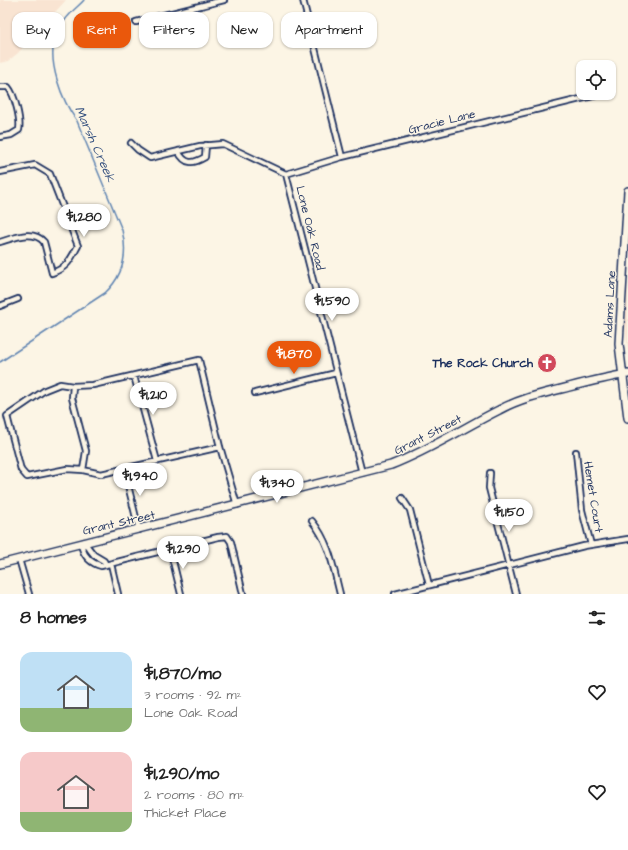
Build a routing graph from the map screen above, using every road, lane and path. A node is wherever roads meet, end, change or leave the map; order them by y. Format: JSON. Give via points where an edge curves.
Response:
{"nodes":[{"id":1,"x":224,"y":0,"type":"edge"},
{"id":2,"x":303,"y":0,"type":"edge"},
{"id":3,"x":136,"y":22,"type":"dead end"},
{"id":4,"x":0,"y":87,"type":"edge"},
{"id":5,"x":576,"y":100,"type":"edge"},
{"id":6,"x":0,"y":138,"type":"edge"},
{"id":7,"x":131,"y":143,"type":"dead end"},
{"id":8,"x":206,"y":145,"type":"junction"},
{"id":9,"x":178,"y":151,"type":"junction"},
{"id":10,"x":342,"y":157,"type":"junction"},
{"id":11,"x":0,"y":172,"type":"edge"},
{"id":12,"x":286,"y":174,"type":"junction"},
{"id":13,"x":628,"y":191,"type":"edge"},
{"id":14,"x":0,"y":242,"type":"edge"},
{"id":15,"x":18,"y":299,"type":"dead end"},
{"id":16,"x":0,"y":306,"type":"edge"},
{"id":17,"x":336,"y":373,"type":"junction"},
{"id":18,"x":625,"y":374,"type":"edge"},
{"id":19,"x":134,"y":376,"type":"junction"},
{"id":20,"x":73,"y":386,"type":"junction"},
{"id":21,"x":255,"y":393,"type":"dead end"},
{"id":22,"x":628,"y":418,"type":"edge"},
{"id":23,"x":220,"y":447,"type":"junction"},
{"id":24,"x":576,"y":452,"type":"dead end"},
{"id":25,"x":157,"y":461,"type":"junction"},
{"id":26,"x":124,"y":469,"type":"junction"},
{"id":27,"x":83,"y":470,"type":"junction"},
{"id":28,"x":362,"y":473,"type":"junction"},
{"id":29,"x":490,"y":473,"type":"dead end"},
{"id":30,"x":402,"y":498,"type":"dead end"},
{"id":31,"x":237,"y":505,"type":"junction"},
{"id":32,"x":312,"y":521,"type":"dead end"},
{"id":33,"x":139,"y":530,"type":"junction"},
{"id":34,"x":628,"y":539,"type":"edge"},
{"id":35,"x":84,"y":542,"type":"junction"},
{"id":36,"x":591,"y":545,"type":"junction"},
{"id":37,"x":170,"y":549,"type":"junction"},
{"id":38,"x":19,"y":559,"type":"junction"},
{"id":39,"x":0,"y":564,"type":"edge"},
{"id":40,"x":109,"y":564,"type":"junction"},
{"id":41,"x":508,"y":565,"type":"junction"},
{"id":42,"x":430,"y":585,"type":"junction"},
{"id":43,"x":29,"y":594,"type":"edge"},
{"id":44,"x":118,"y":594,"type":"edge"},
{"id":45,"x":181,"y":594,"type":"edge"},
{"id":46,"x":243,"y":594,"type":"edge"},
{"id":47,"x":340,"y":594,"type":"edge"},
{"id":48,"x":395,"y":594,"type":"edge"},
{"id":49,"x":516,"y":594,"type":"edge"}],
"edges":[{"from":1,"to":3,"type":"street"},
{"from":2,"to":10,"type":"street"},
{"from":4,"to":6,"type":"street","via":[[8,87],[12,91],[20,123],[19,130]]},
{"from":5,"to":10,"type":"street","name":"Gracie Lane"},
{"from":7,"to":9,"type":"street","via":[[150,158]]},
{"from":8,"to":9,"type":"street"},
{"from":8,"to":9,"type":"street","via":[[205,157],[198,162],[191,163],[182,158]]},
{"from":8,"to":12,"type":"street","via":[[222,144]]},
{"from":10,"to":12,"type":"street","name":"Gracie Lane"},
{"from":11,"to":14,"type":"street","via":[[35,165],[50,174],[78,246],[67,265],[52,273],[44,242],[41,240],[32,235]]},
{"from":12,"to":17,"type":"street","name":"Lone Oak Road"},
{"from":13,"to":18,"type":"street","name":"Adams Lane","via":[[619,335],[620,363]]},
{"from":15,"to":16,"type":"street"},
{"from":17,"to":21,"type":"street"},
{"from":17,"to":28,"type":"street","name":"Lone Oak Road"},
{"from":18,"to":22,"type":"street","name":"Adams Lane"},
{"from":18,"to":28,"type":"street","name":"Grant Street","via":[[519,401],[417,455]]},
{"from":19,"to":20,"type":"street","via":[[93,385]]},
{"from":19,"to":23,"type":"street","via":[[199,360]]},
{"from":19,"to":25,"type":"street"},
{"from":20,"to":27,"type":"street","via":[[72,398],[86,451]]},
{"from":20,"to":27,"type":"street","via":[[60,384],[44,390],[7,416],[21,470],[27,477],[67,469]]},
{"from":23,"to":25,"type":"street"},
{"from":23,"to":31,"type":"street"},
{"from":24,"to":36,"type":"street","name":"Hemet Court","via":[[582,510]]},
{"from":25,"to":26,"type":"street"},
{"from":26,"to":27,"type":"street","via":[[101,474]]},
{"from":26,"to":33,"type":"street"},
{"from":28,"to":31,"type":"street","name":"Grant Street"},
{"from":29,"to":41,"type":"street","via":[[489,488]]},
{"from":30,"to":42,"type":"street","via":[[410,510]]},
{"from":31,"to":33,"type":"street","name":"Grant Street"},
{"from":32,"to":47,"type":"street","via":[[325,539]]},
{"from":33,"to":35,"type":"street","name":"Grant Street"},
{"from":34,"to":36,"type":"street"},
{"from":35,"to":38,"type":"street","name":"Grant Street"},
{"from":35,"to":40,"type":"street","via":[[94,556]]},
{"from":35,"to":40,"type":"street","via":[[82,548],[87,559],[101,566]]},
{"from":36,"to":41,"type":"street"},
{"from":37,"to":40,"type":"street"},
{"from":37,"to":45,"type":"street"},
{"from":37,"to":46,"type":"street","via":[[227,536],[231,542]]},
{"from":38,"to":39,"type":"street","name":"Grant Street"},
{"from":38,"to":43,"type":"street"},
{"from":40,"to":44,"type":"street"},
{"from":41,"to":42,"type":"street"},
{"from":41,"to":49,"type":"street"},
{"from":42,"to":48,"type":"street"}]}
